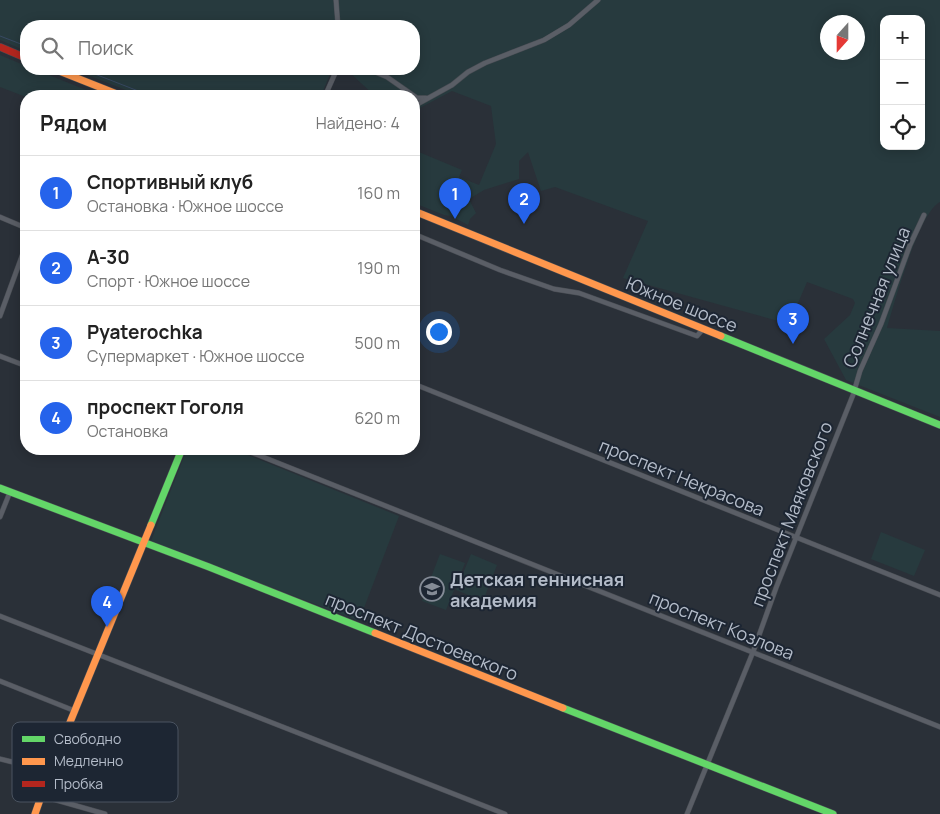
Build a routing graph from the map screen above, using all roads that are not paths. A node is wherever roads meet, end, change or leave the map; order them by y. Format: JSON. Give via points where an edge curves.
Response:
{"nodes":[{"id":1,"x":336,"y":0,"type":"edge"},
{"id":2,"x":598,"y":0,"type":"edge"},
{"id":3,"x":338,"y":20,"type":"edge"},
{"id":4,"x":0,"y":47,"type":"edge"},
{"id":5,"x":20,"y":55,"type":"edge"},
{"id":6,"x":69,"y":75,"type":"edge"},
{"id":7,"x":334,"y":75,"type":"edge"},
{"id":8,"x":382,"y":75,"type":"edge"},
{"id":9,"x":107,"y":90,"type":"edge"},
{"id":10,"x":328,"y":90,"type":"edge"},
{"id":11,"x":406,"y":90,"type":"edge"},
{"id":12,"x":420,"y":98,"type":"edge"},
{"id":13,"x":427,"y":98,"type":"junction"},
{"id":14,"x":420,"y":102,"type":"edge"},
{"id":15,"x":420,"y":213,"type":"edge"},
{"id":16,"x":924,"y":216,"type":"dead end"},
{"id":17,"x":0,"y":218,"type":"edge"},
{"id":18,"x":20,"y":226,"type":"edge"},
{"id":19,"x":420,"y":237,"type":"edge"},
{"id":20,"x":20,"y":261,"type":"edge"},
{"id":21,"x":0,"y":316,"type":"edge"},
{"id":22,"x":704,"y":329,"type":"junction"},
{"id":23,"x":0,"y":356,"type":"edge"},
{"id":24,"x":20,"y":364,"type":"edge"},
{"id":25,"x":420,"y":386,"type":"edge"},
{"id":26,"x":855,"y":390,"type":"junction"},
{"id":27,"x":940,"y":425,"type":"edge"},
{"id":28,"x":180,"y":455,"type":"edge"},
{"id":29,"x":259,"y":455,"type":"edge"},
{"id":30,"x":0,"y":488,"type":"edge"},
{"id":31,"x":10,"y":492,"type":"junction"},
{"id":32,"x":0,"y":517,"type":"edge"},
{"id":33,"x":797,"y":538,"type":"junction"},
{"id":34,"x":144,"y":542,"type":"junction"},
{"id":35,"x":940,"y":596,"type":"edge"},
{"id":36,"x":0,"y":616,"type":"edge"},
{"id":37,"x":753,"y":652,"type":"junction"},
{"id":38,"x":99,"y":654,"type":"junction"},
{"id":39,"x":0,"y":681,"type":"edge"},
{"id":40,"x":76,"y":711,"type":"junction"},
{"id":41,"x":71,"y":722,"type":"edge"},
{"id":42,"x":940,"y":727,"type":"edge"},
{"id":43,"x":705,"y":765,"type":"junction"},
{"id":44,"x":40,"y":802,"type":"edge"},
{"id":45,"x":63,"y":802,"type":"edge"},
{"id":46,"x":35,"y":814,"type":"edge"},
{"id":47,"x":105,"y":814,"type":"edge"},
{"id":48,"x":505,"y":814,"type":"edge"},
{"id":49,"x":686,"y":814,"type":"edge"},
{"id":50,"x":833,"y":814,"type":"edge"}],
"edges":[{"from":1,"to":3,"type":"street"},
{"from":2,"to":13,"type":"street","via":[[544,40],[477,67]]},
{"from":4,"to":5,"type":"street"},
{"from":6,"to":9,"type":"street"},
{"from":7,"to":10,"type":"street"},
{"from":8,"to":11,"type":"street"},
{"from":12,"to":13,"type":"street"},
{"from":13,"to":14,"type":"street"},
{"from":15,"to":22,"type":"street","name":"Южное шоссе"},
{"from":16,"to":26,"type":"street","name":"Солнечная улица"},
{"from":17,"to":18,"type":"street"},
{"from":19,"to":22,"type":"street","via":[[500,270],[554,289],[579,293],[697,336]]},
{"from":20,"to":21,"type":"street"},
{"from":22,"to":26,"type":"street","name":"Южное шоссе"},
{"from":23,"to":24,"type":"street"},
{"from":25,"to":33,"type":"street","name":"проспект Некрасова"},
{"from":26,"to":27,"type":"street","name":"Южное шоссе"},
{"from":26,"to":33,"type":"street","name":"проспект Маяковского"},
{"from":28,"to":34,"type":"street"},
{"from":29,"to":37,"type":"street","name":"проспект Козлова"},
{"from":30,"to":31,"type":"street","name":"проспект Достоевского"},
{"from":31,"to":32,"type":"street"},
{"from":31,"to":34,"type":"street","name":"проспект Достоевского"},
{"from":33,"to":35,"type":"street","name":"проспект Некрасова"},
{"from":33,"to":37,"type":"street","name":"проспект Маяковского"},
{"from":34,"to":38,"type":"street"},
{"from":34,"to":43,"type":"street","name":"проспект Достоевского"},
{"from":36,"to":38,"type":"street"},
{"from":37,"to":42,"type":"street","name":"проспект Козлова"},
{"from":37,"to":43,"type":"street","name":"проспект Маяковского"},
{"from":38,"to":40,"type":"street"},
{"from":38,"to":48,"type":"street"},
{"from":39,"to":40,"type":"street"},
{"from":40,"to":41,"type":"street"},
{"from":43,"to":49,"type":"street","name":"проспект Маяковского"},
{"from":43,"to":50,"type":"street","name":"проспект Достоевского"},
{"from":44,"to":46,"type":"street"},
{"from":45,"to":47,"type":"street"}]}
